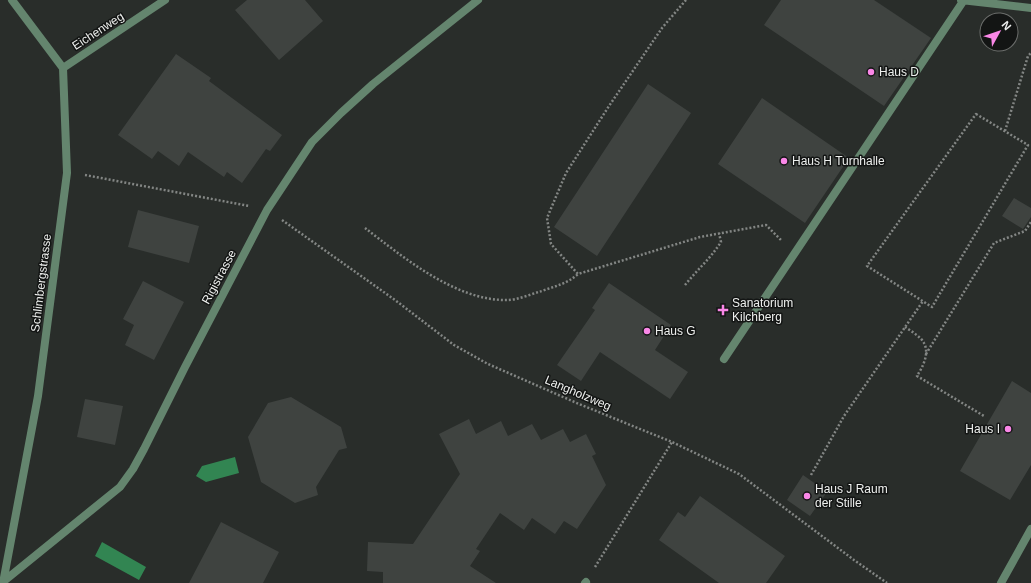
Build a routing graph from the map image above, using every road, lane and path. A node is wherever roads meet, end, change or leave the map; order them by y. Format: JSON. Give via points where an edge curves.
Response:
{"nodes":[{"id":1,"x":12,"y":0,"type":"edge"},
{"id":2,"x":165,"y":0,"type":"edge"},
{"id":3,"x":478,"y":0,"type":"edge"},
{"id":4,"x":686,"y":0,"type":"edge"},
{"id":5,"x":962,"y":0,"type":"edge"},
{"id":6,"x":1031,"y":8,"type":"edge"},
{"id":7,"x":1031,"y":53,"type":"edge"},
{"id":8,"x":63,"y":68,"type":"junction"},
{"id":9,"x":1005,"y":130,"type":"junction"},
{"id":10,"x":87,"y":176,"type":"dead end"},
{"id":11,"x":267,"y":210,"type":"junction"},
{"id":12,"x":1031,"y":222,"type":"edge"},
{"id":13,"x":365,"y":228,"type":"dead end"},
{"id":14,"x":720,"y":233,"type":"junction"},
{"id":15,"x":794,"y":255,"type":"junction"},
{"id":16,"x":578,"y":274,"type":"junction"},
{"id":17,"x":685,"y":285,"type":"dead end"},
{"id":18,"x":923,"y":301,"type":"junction"},
{"id":19,"x":905,"y":327,"type":"junction"},
{"id":20,"x":926,"y":354,"type":"junction"},
{"id":21,"x":724,"y":359,"type":"dead end"},
{"id":22,"x":984,"y":416,"type":"dead end"},
{"id":23,"x":672,"y":442,"type":"junction"},
{"id":24,"x":811,"y":475,"type":"dead end"},
{"id":25,"x":1031,"y":529,"type":"edge"},
{"id":26,"x":3,"y":582,"type":"edge"},
{"id":27,"x":585,"y":583,"type":"edge"},
{"id":28,"x":887,"y":583,"type":"edge"},
{"id":29,"x":1002,"y":583,"type":"edge"}],
"edges":[{"from":1,"to":8,"type":"street"},
{"from":2,"to":8,"type":"street","name":"Eichenweg"},
{"from":3,"to":11,"type":"street","name":"Rigistrasse","via":[[373,84],[341,113],[312,142]]},
{"from":4,"to":16,"type":"path","via":[[662,28],[566,173],[547,218],[551,244]]},
{"from":5,"to":6,"type":"street"},
{"from":5,"to":15,"type":"street"},
{"from":7,"to":9,"type":"path"},
{"from":8,"to":26,"type":"street","name":"Schlimbergstrasse","via":[[67,173],[38,396]]},
{"from":9,"to":18,"type":"path","via":[[1028,145],[932,307]]},
{"from":9,"to":18,"type":"path","via":[[976,114],[867,266]]},
{"from":10,"to":11,"type":"path"},
{"from":11,"to":23,"type":"path","name":"Langholzweg","via":[[454,345],[488,364]]},
{"from":11,"to":26,"type":"street","name":"Rigistrasse","via":[[144,449],[120,488]]},
{"from":12,"to":20,"type":"path","via":[[1025,231],[994,242]]},
{"from":13,"to":16,"type":"path","via":[[430,275],[453,287],[488,299],[508,300],[532,294],[571,280]]},
{"from":14,"to":15,"type":"path","via":[[766,224]]},
{"from":14,"to":16,"type":"path"},
{"from":14,"to":17,"type":"path","via":[[721,242],[718,247]]},
{"from":15,"to":21,"type":"street"},
{"from":18,"to":19,"type":"path"},
{"from":19,"to":20,"type":"path","via":[[924,343]]},
{"from":19,"to":24,"type":"path","via":[[844,416]]},
{"from":20,"to":22,"type":"path","via":[[917,376]]},
{"from":23,"to":27,"type":"path"},
{"from":23,"to":28,"type":"path","name":"Langholzweg","via":[[739,474]]},
{"from":25,"to":29,"type":"street"}]}
